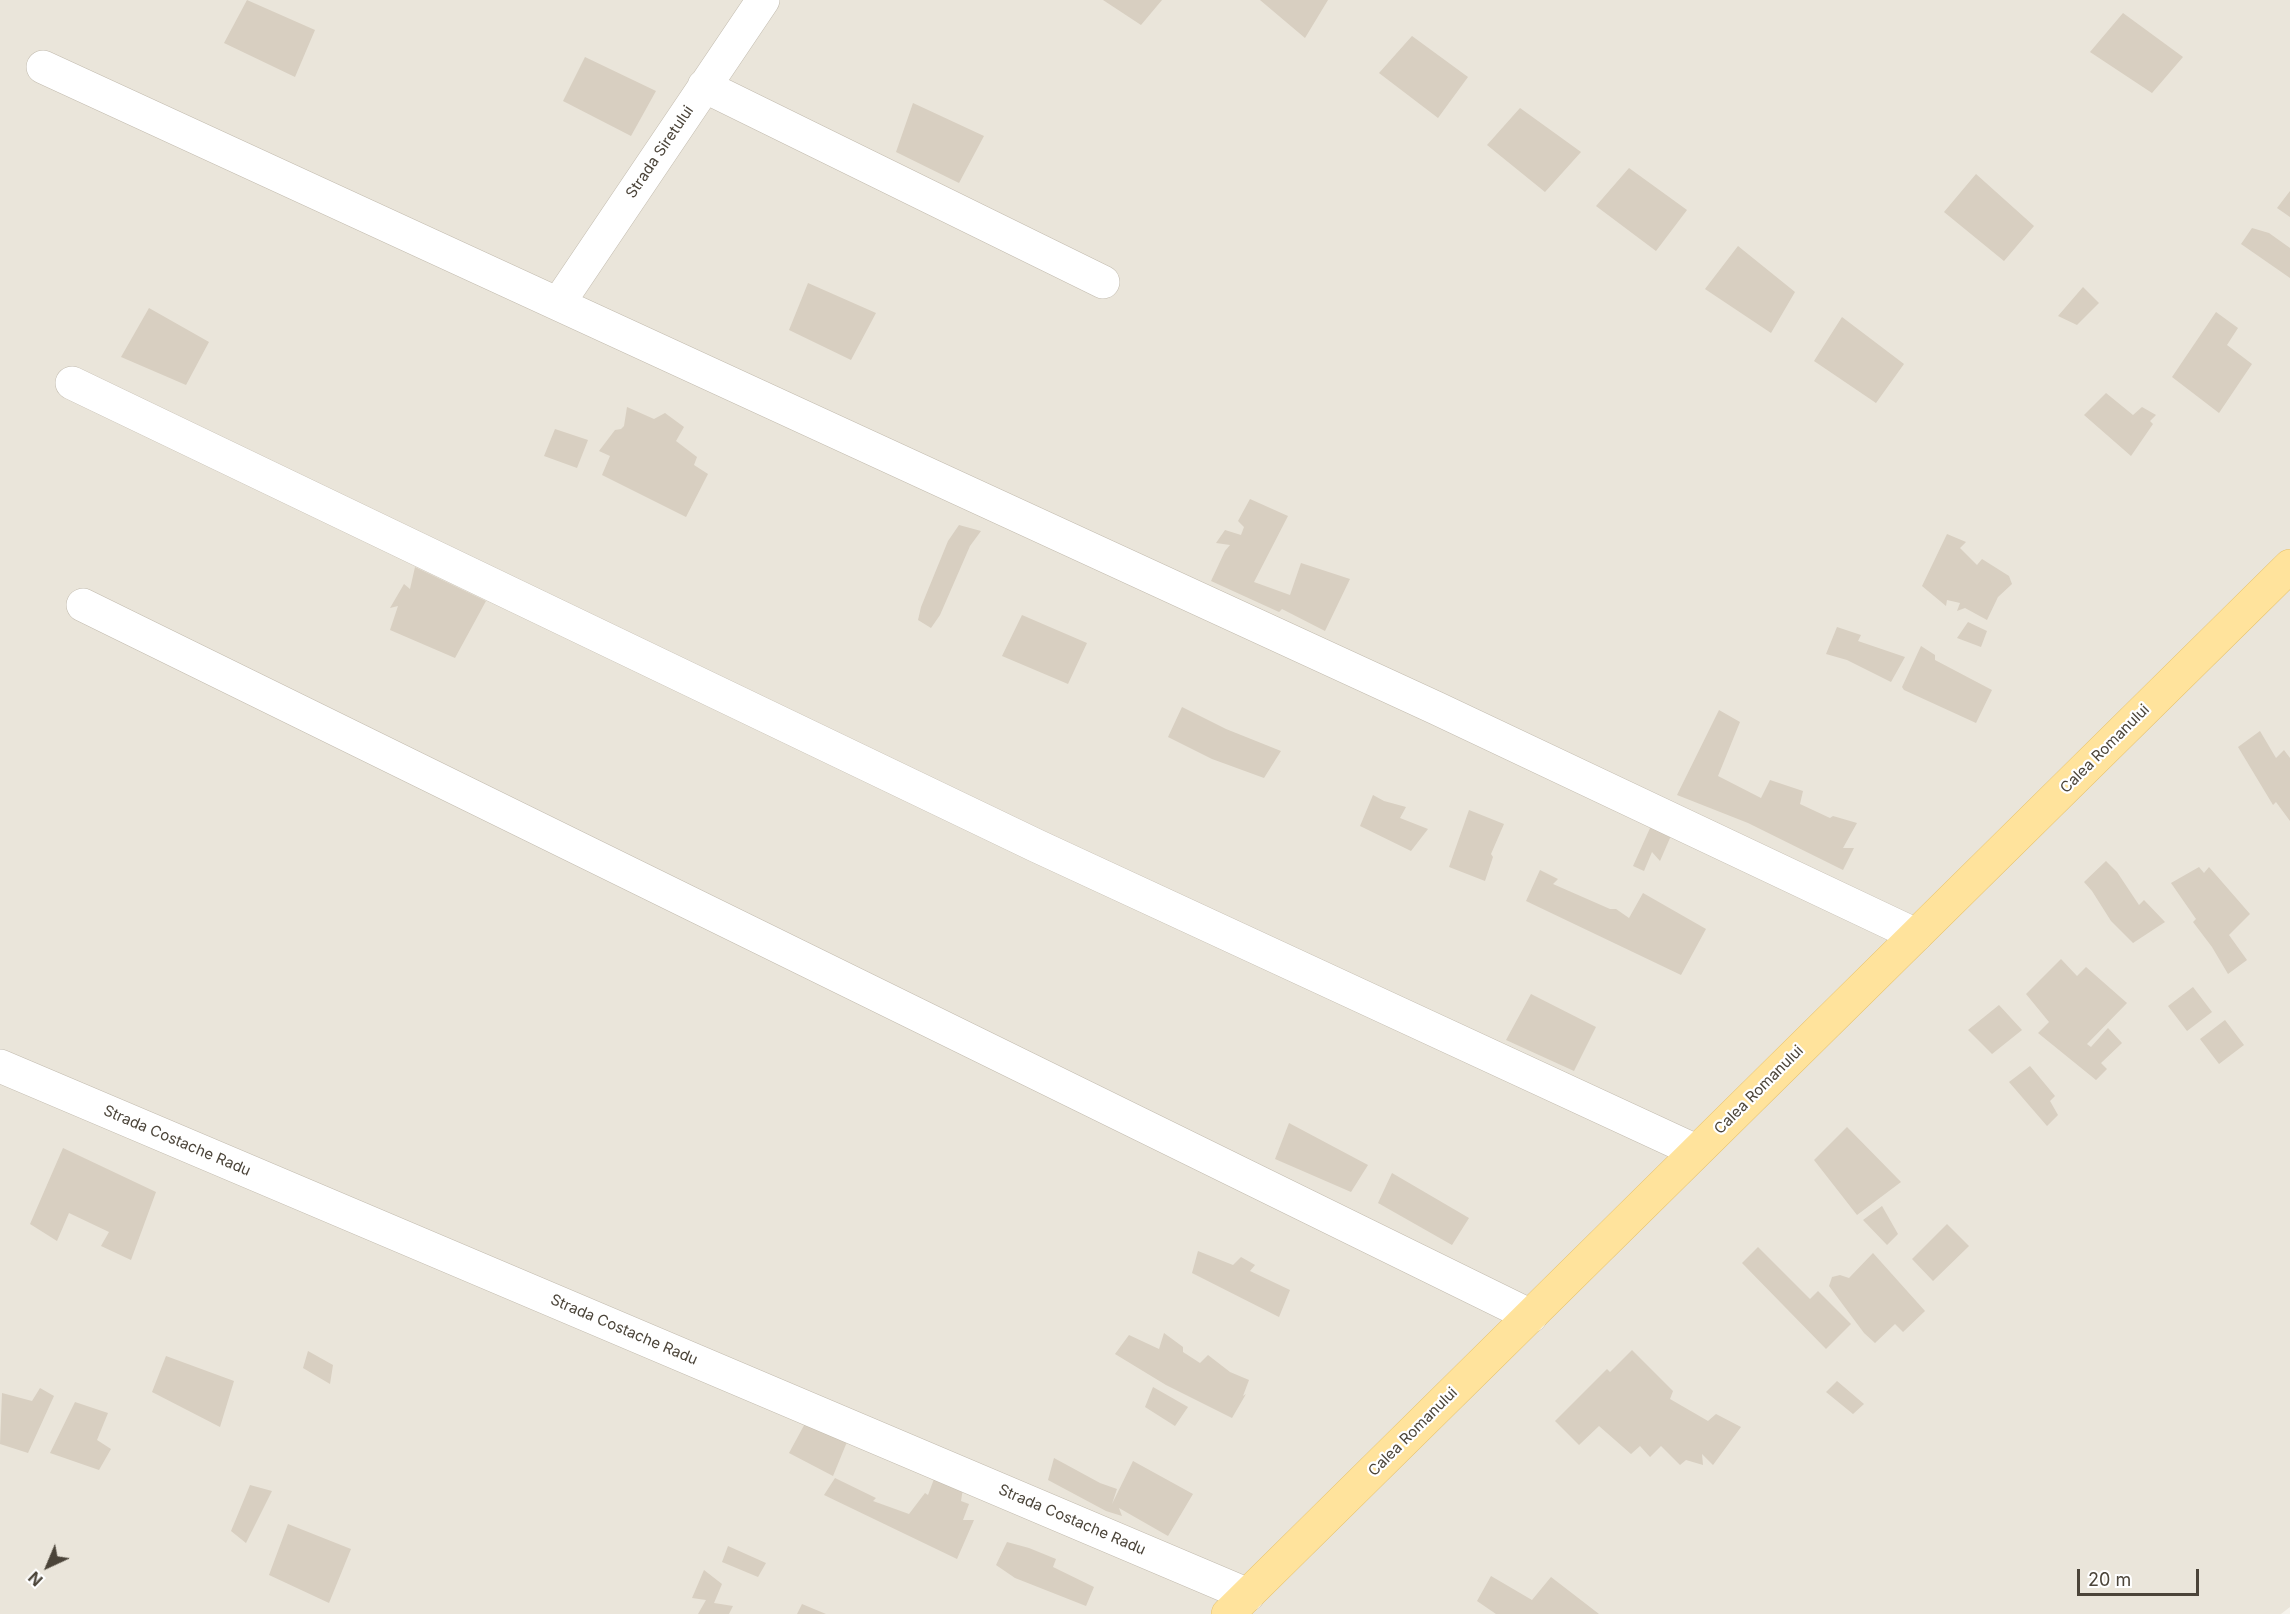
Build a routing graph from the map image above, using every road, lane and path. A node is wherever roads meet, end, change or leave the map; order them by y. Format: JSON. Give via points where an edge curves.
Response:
{"nodes":[{"id":1,"x":763,"y":0,"type":"edge"},
{"id":2,"x":43,"y":67,"type":"dead end"},
{"id":3,"x":704,"y":86,"type":"junction"},
{"id":4,"x":1103,"y":282,"type":"dead end"},
{"id":5,"x":558,"y":304,"type":"junction"},
{"id":6,"x":72,"y":383,"type":"dead end"},
{"id":7,"x":2290,"y":566,"type":"edge"},
{"id":8,"x":83,"y":605,"type":"dead end"},
{"id":9,"x":1916,"y":935,"type":"junction"},
{"id":10,"x":0,"y":1066,"type":"edge"},
{"id":11,"x":1696,"y":1151,"type":"junction"},
{"id":12,"x":1531,"y":1316,"type":"junction"},
{"id":13,"x":1238,"y":1604,"type":"edge"}],
"edges":[{"from":1,"to":3,"type":"street","name":"Strada Siretului"},
{"from":2,"to":5,"type":"street"},
{"from":3,"to":4,"type":"street"},
{"from":3,"to":5,"type":"street","name":"Strada Siretului"},
{"from":5,"to":9,"type":"street","via":[[1425,703]]},
{"from":6,"to":11,"type":"street","via":[[1037,846]]},
{"from":7,"to":9,"type":"main road","name":"Calea Romanului"},
{"from":8,"to":12,"type":"street"},
{"from":9,"to":11,"type":"main road","name":"Calea Romanului"},
{"from":10,"to":13,"type":"street","name":"Strada Costache Radu"},
{"from":11,"to":12,"type":"main road","name":"Calea Romanului"},
{"from":12,"to":13,"type":"main road","name":"Calea Romanului"}]}
